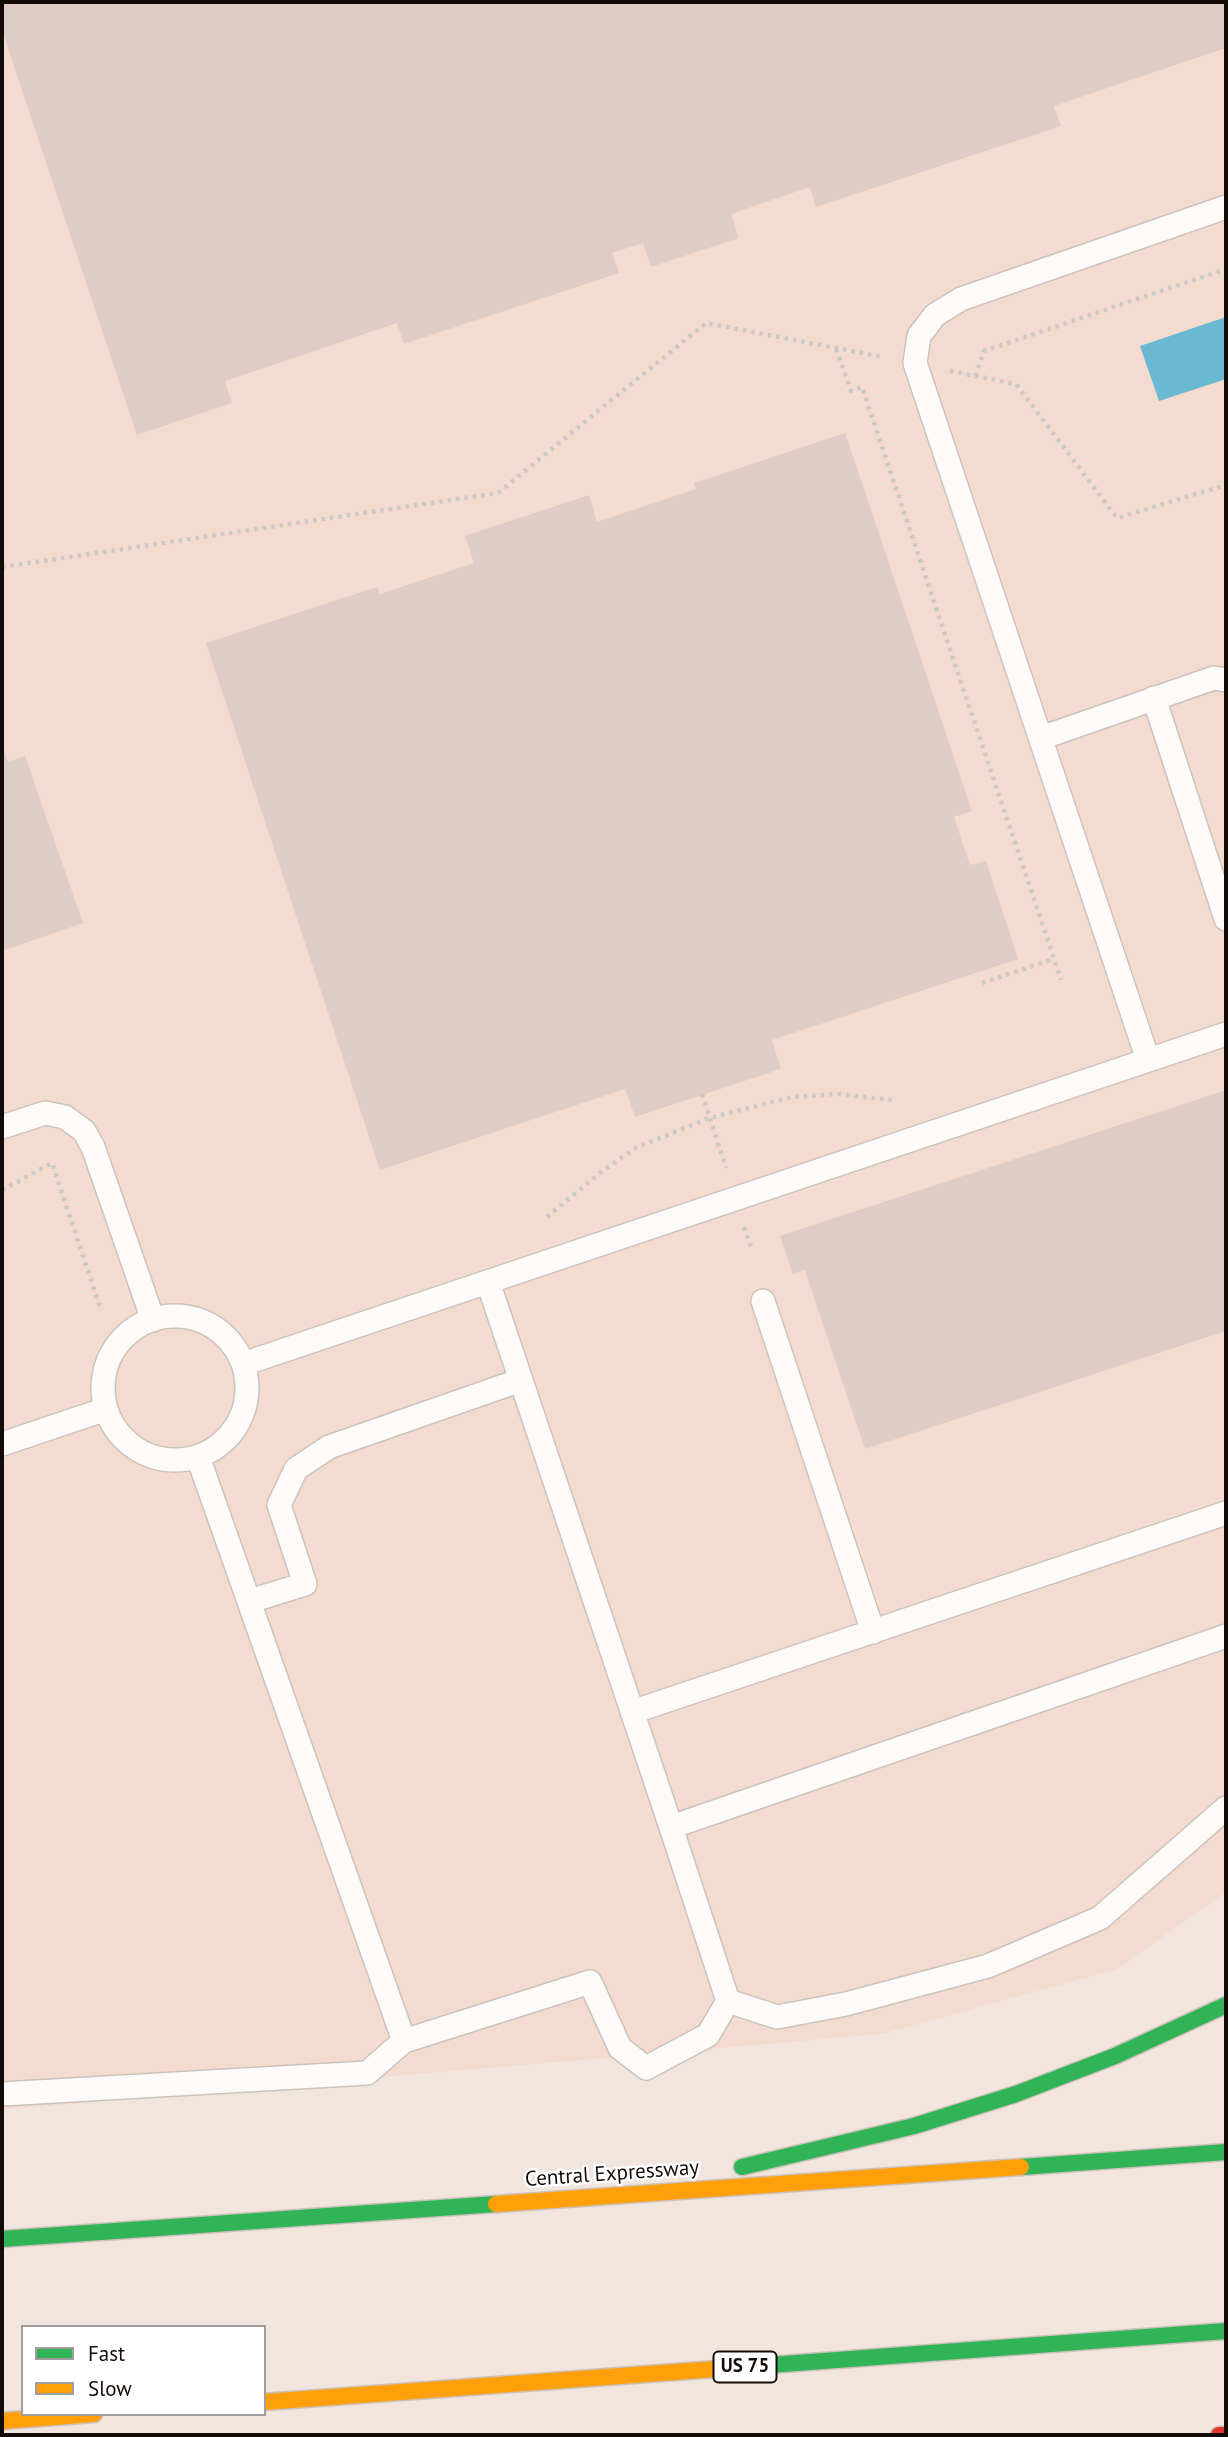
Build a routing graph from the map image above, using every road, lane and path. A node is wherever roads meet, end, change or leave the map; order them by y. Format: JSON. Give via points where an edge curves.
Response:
{"nodes":[{"id":1,"x":1226,"y":207,"type":"edge"},
{"id":2,"x":1226,"y":270,"type":"edge"},
{"id":3,"x":836,"y":348,"type":"junction"},
{"id":4,"x":915,"y":363,"type":"junction"},
{"id":5,"x":975,"y":376,"type":"junction"},
{"id":6,"x":1226,"y":485,"type":"edge"},
{"id":7,"x":2,"y":567,"type":"edge"},
{"id":8,"x":1226,"y":680,"type":"edge"},
{"id":9,"x":1154,"y":698,"type":"junction"},
{"id":10,"x":1041,"y":738,"type":"junction"},
{"id":11,"x":1226,"y":919,"type":"edge"},
{"id":12,"x":1053,"y":959,"type":"junction"},
{"id":13,"x":1061,"y":980,"type":"dead end"},
{"id":14,"x":982,"y":983,"type":"dead end"},
{"id":15,"x":1226,"y":1034,"type":"edge"},
{"id":16,"x":1148,"y":1060,"type":"junction"},
{"id":17,"x":702,"y":1094,"type":"dead end"},
{"id":18,"x":892,"y":1100,"type":"dead end"},
{"id":19,"x":709,"y":1118,"type":"junction"},
{"id":20,"x":2,"y":1127,"type":"edge"},
{"id":21,"x":713,"y":1128,"type":"dead end"},
{"id":22,"x":2,"y":1189,"type":"edge"},
{"id":23,"x":547,"y":1217,"type":"dead end"},
{"id":24,"x":488,"y":1282,"type":"junction"},
{"id":25,"x":763,"y":1301,"type":"dead end"},
{"id":26,"x":100,"y":1307,"type":"dead end"},
{"id":27,"x":153,"y":1320,"type":"junction"},
{"id":28,"x":243,"y":1364,"type":"junction"},
{"id":29,"x":521,"y":1380,"type":"junction"},
{"id":30,"x":106,"y":1409,"type":"junction"},
{"id":31,"x":2,"y":1444,"type":"edge"},
{"id":32,"x":198,"y":1457,"type":"junction"},
{"id":33,"x":1226,"y":1513,"type":"edge"},
{"id":34,"x":250,"y":1601,"type":"junction"},
{"id":35,"x":873,"y":1632,"type":"junction"},
{"id":36,"x":1226,"y":1636,"type":"edge"},
{"id":37,"x":632,"y":1712,"type":"junction"},
{"id":38,"x":1226,"y":1808,"type":"edge"},
{"id":39,"x":671,"y":1826,"type":"junction"},
{"id":40,"x":728,"y":2001,"type":"junction"},
{"id":41,"x":1226,"y":2005,"type":"edge"},
{"id":42,"x":404,"y":2041,"type":"junction"},
{"id":43,"x":2,"y":2094,"type":"edge"},
{"id":44,"x":1226,"y":2152,"type":"edge"},
{"id":45,"x":624,"y":2194,"type":"junction"},
{"id":46,"x":2,"y":2239,"type":"edge"},
{"id":47,"x":1226,"y":2331,"type":"edge"},
{"id":48,"x":266,"y":2402,"type":"edge"},
{"id":49,"x":68,"y":2416,"type":"edge"},
{"id":50,"x":2,"y":2421,"type":"edge"},
{"id":51,"x":1219,"y":2435,"type":"edge"},
{"id":52,"x":1226,"y":2435,"type":"edge"}],
"edges":[{"from":1,"to":4,"type":"lane","via":[[961,299],[936,315],[919,336]]},
{"from":2,"to":5,"type":"path","via":[[984,351]]},
{"from":3,"to":4,"type":"path"},
{"from":3,"to":7,"type":"path","via":[[706,323],[498,493]]},
{"from":3,"to":12,"type":"path","via":[[851,391],[862,387]]},
{"from":4,"to":5,"type":"path"},
{"from":4,"to":10,"type":"lane"},
{"from":5,"to":6,"type":"path","via":[[1017,384],[1116,518]]},
{"from":8,"to":9,"type":"lane","via":[[1214,678]]},
{"from":9,"to":10,"type":"lane"},
{"from":9,"to":11,"type":"lane"},
{"from":10,"to":16,"type":"lane"},
{"from":12,"to":13,"type":"path"},
{"from":12,"to":14,"type":"path"},
{"from":15,"to":16,"type":"lane"},
{"from":16,"to":24,"type":"lane"},
{"from":17,"to":19,"type":"path"},
{"from":18,"to":19,"type":"path","via":[[838,1094],[792,1097]]},
{"from":19,"to":21,"type":"path"},
{"from":19,"to":23,"type":"path","via":[[636,1148]]},
{"from":20,"to":27,"type":"lane","via":[[45,1113],[65,1117],[84,1130]]},
{"from":22,"to":26,"type":"path","via":[[52,1163]]},
{"from":24,"to":28,"type":"lane"},
{"from":24,"to":29,"type":"lane"},
{"from":25,"to":35,"type":"lane"},
{"from":27,"to":28,"type":"lane","via":[[174,1316],[208,1324],[223,1334]]},
{"from":27,"to":30,"type":"lane","via":[[139,1325],[113,1352],[105,1371]]},
{"from":28,"to":32,"type":"lane","via":[[248,1383],[240,1420],[215,1449]]},
{"from":29,"to":34,"type":"lane","via":[[329,1447],[296,1469],[279,1505],[305,1584]]},
{"from":29,"to":37,"type":"lane"},
{"from":30,"to":31,"type":"lane"},
{"from":30,"to":32,"type":"lane","via":[[114,1426],[142,1452],[179,1461]]},
{"from":32,"to":34,"type":"lane"},
{"from":33,"to":35,"type":"lane"},
{"from":34,"to":42,"type":"lane"},
{"from":35,"to":37,"type":"lane"},
{"from":36,"to":39,"type":"lane"},
{"from":37,"to":39,"type":"lane"},
{"from":38,"to":40,"type":"lane","via":[[1100,1918],[988,1966],[846,2004],[777,2017]]},
{"from":39,"to":40,"type":"lane"},
{"from":40,"to":42,"type":"lane","via":[[708,2035],[646,2068],[621,2048],[590,1982]]},
{"from":41,"to":45,"type":"main road","via":[[1140,2046],[1016,2094],[888,2133]]},
{"from":42,"to":43,"type":"lane","via":[[367,2073]]},
{"from":44,"to":45,"type":"main road","name":"Central Expressway"},
{"from":45,"to":46,"type":"main road","name":"Central Expressway"},
{"from":47,"to":48,"type":"main road","number":"US 75"},
{"from":49,"to":50,"type":"main road"},
{"from":51,"to":52,"type":"main road"}]}
